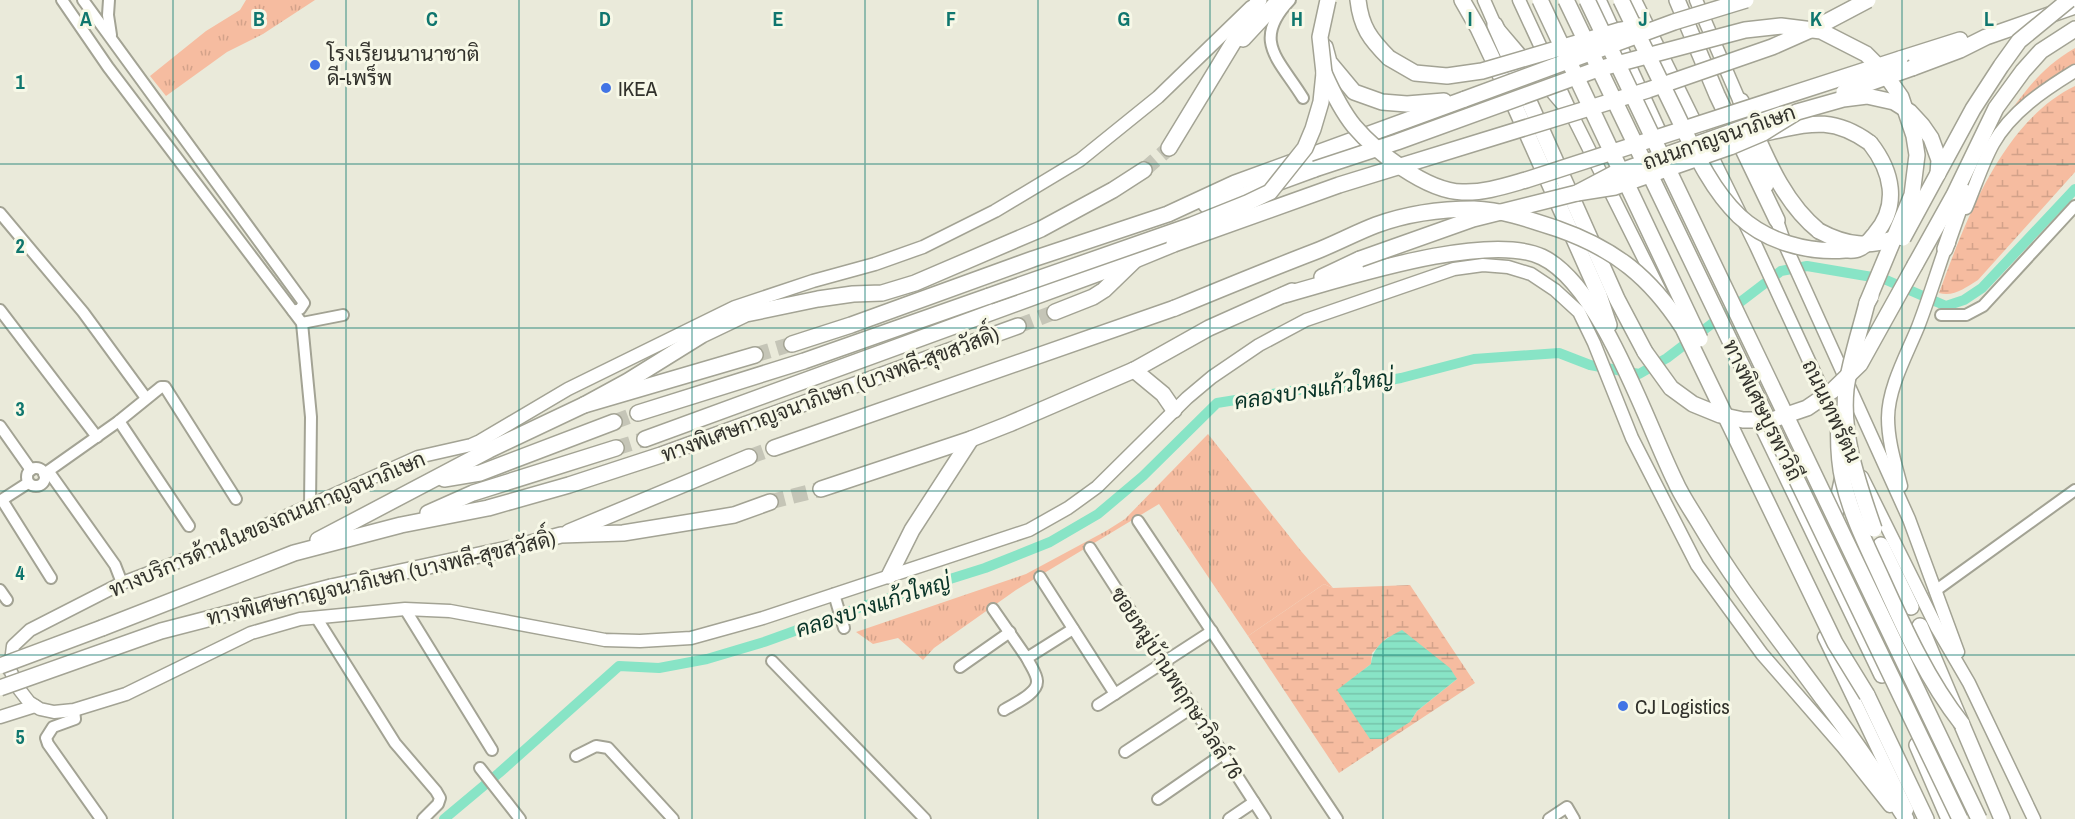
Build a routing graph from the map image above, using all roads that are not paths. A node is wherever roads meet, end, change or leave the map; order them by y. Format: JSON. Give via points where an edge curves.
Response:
{"nodes":[{"id":1,"x":62,"y":0,"type":"edge"},
{"id":2,"x":109,"y":0,"type":"edge"},
{"id":3,"x":1258,"y":0,"type":"edge"},
{"id":4,"x":1279,"y":0,"type":"edge"},
{"id":5,"x":1290,"y":0,"type":"edge"},
{"id":6,"x":1328,"y":0,"type":"edge"},
{"id":7,"x":1358,"y":0,"type":"edge"},
{"id":8,"x":1462,"y":0,"type":"edge"},
{"id":9,"x":1484,"y":0,"type":"edge"},
{"id":10,"x":1519,"y":0,"type":"edge"},
{"id":11,"x":1539,"y":0,"type":"edge"},
{"id":12,"x":1560,"y":0,"type":"edge"},
{"id":13,"x":1566,"y":0,"type":"edge"},
{"id":14,"x":1587,"y":0,"type":"edge"},
{"id":15,"x":1598,"y":0,"type":"edge"},
{"id":16,"x":1621,"y":0,"type":"edge"},
{"id":17,"x":1635,"y":0,"type":"edge"},
{"id":18,"x":1677,"y":0,"type":"edge"},
{"id":19,"x":1696,"y":0,"type":"edge"},
{"id":20,"x":1746,"y":0,"type":"edge"},
{"id":21,"x":1868,"y":0,"type":"edge"},
{"id":22,"x":2069,"y":0,"type":"edge"},
{"id":23,"x":86,"y":1,"type":"edge"},
{"id":24,"x":2075,"y":6,"type":"edge"},
{"id":25,"x":72,"y":16,"type":"junction"},
{"id":26,"x":1674,"y":22,"type":"junction"},
{"id":27,"x":1495,"y":25,"type":"junction"},
{"id":28,"x":2075,"y":29,"type":"edge"},
{"id":29,"x":111,"y":37,"type":"junction"},
{"id":30,"x":1221,"y":64,"type":"junction"},
{"id":31,"x":1906,"y":64,"type":"junction"},
{"id":32,"x":2075,"y":71,"type":"edge"},
{"id":33,"x":1324,"y":74,"type":"junction"},
{"id":34,"x":1303,"y":98,"type":"dead end"},
{"id":35,"x":1465,"y":99,"type":"junction"},
{"id":36,"x":1741,"y":101,"type":"junction"},
{"id":37,"x":1996,"y":108,"type":"junction"},
{"id":38,"x":1574,"y":119,"type":"junction"},
{"id":39,"x":1763,"y":134,"type":"junction"},
{"id":40,"x":1169,"y":148,"type":"tunnel mouth"},
{"id":41,"x":1313,"y":163,"type":"junction"},
{"id":42,"x":1144,"y":170,"type":"tunnel mouth"},
{"id":43,"x":1577,"y":193,"type":"junction"},
{"id":44,"x":2075,"y":206,"type":"edge"},
{"id":45,"x":0,"y":213,"type":"edge"},
{"id":46,"x":1777,"y":220,"type":"junction"},
{"id":47,"x":1945,"y":249,"type":"junction"},
{"id":48,"x":1135,"y":260,"type":"junction"},
{"id":49,"x":1284,"y":295,"type":"junction"},
{"id":50,"x":1867,"y":303,"type":"junction"},
{"id":51,"x":0,"y":310,"type":"edge"},
{"id":52,"x":293,"y":311,"type":"junction"},
{"id":53,"x":1055,"y":312,"type":"tunnel mouth"},
{"id":54,"x":343,"y":315,"type":"dead end"},
{"id":55,"x":1941,"y":315,"type":"dead end"},
{"id":56,"x":302,"y":323,"type":"junction"},
{"id":57,"x":1017,"y":326,"type":"tunnel mouth"},
{"id":58,"x":792,"y":344,"type":"tunnel mouth"},
{"id":59,"x":1614,"y":346,"type":"junction"},
{"id":60,"x":756,"y":355,"type":"tunnel mouth"},
{"id":61,"x":1134,"y":370,"type":"junction"},
{"id":62,"x":1846,"y":390,"type":"junction"},
{"id":63,"x":146,"y":398,"type":"junction"},
{"id":64,"x":585,"y":405,"type":"junction"},
{"id":65,"x":1174,"y":410,"type":"junction"},
{"id":66,"x":638,"y":413,"type":"tunnel mouth"},
{"id":67,"x":119,"y":421,"type":"junction"},
{"id":68,"x":614,"y":422,"type":"tunnel mouth"},
{"id":69,"x":0,"y":426,"type":"edge"},
{"id":70,"x":97,"y":436,"type":"junction"},
{"id":71,"x":645,"y":439,"type":"tunnel mouth"},
{"id":72,"x":971,"y":439,"type":"junction"},
{"id":73,"x":1848,"y":447,"type":"junction"},
{"id":74,"x":616,"y":448,"type":"tunnel mouth"},
{"id":75,"x":774,"y":448,"type":"tunnel mouth"},
{"id":76,"x":749,"y":457,"type":"tunnel mouth"},
{"id":77,"x":31,"y":470,"type":"junction"},
{"id":78,"x":47,"y":473,"type":"junction"},
{"id":79,"x":433,"y":481,"type":"junction"},
{"id":80,"x":28,"y":483,"type":"junction"},
{"id":81,"x":821,"y":489,"type":"tunnel mouth"},
{"id":82,"x":2075,"y":489,"type":"edge"},
{"id":83,"x":236,"y":499,"type":"dead end"},
{"id":84,"x":1,"y":501,"type":"edge"},
{"id":85,"x":770,"y":502,"type":"tunnel mouth"},
{"id":86,"x":310,"y":505,"type":"junction"},
{"id":87,"x":1835,"y":513,"type":"junction"},
{"id":88,"x":1910,"y":519,"type":"junction"},
{"id":89,"x":1138,"y":521,"type":"dead end"},
{"id":90,"x":401,"y":525,"type":"junction"},
{"id":91,"x":189,"y":526,"type":"dead end"},
{"id":92,"x":1874,"y":529,"type":"dead end"},
{"id":93,"x":561,"y":535,"type":"junction"},
{"id":94,"x":1881,"y":545,"type":"dead end"},
{"id":95,"x":1090,"y":548,"type":"dead end"},
{"id":96,"x":294,"y":553,"type":"junction"},
{"id":97,"x":889,"y":576,"type":"junction"},
{"id":98,"x":51,"y":578,"type":"dead end"},
{"id":99,"x":1040,"y":578,"type":"dead end"},
{"id":100,"x":122,"y":583,"type":"junction"},
{"id":101,"x":0,"y":590,"type":"edge"},
{"id":102,"x":1935,"y":591,"type":"junction"},
{"id":103,"x":834,"y":594,"type":"junction"},
{"id":104,"x":7,"y":600,"type":"dead end"},
{"id":105,"x":1911,"y":607,"type":"dead end"},
{"id":106,"x":405,"y":609,"type":"junction"},
{"id":107,"x":993,"y":609,"type":"dead end"},
{"id":108,"x":316,"y":617,"type":"junction"},
{"id":109,"x":1920,"y":626,"type":"dead end"},
{"id":110,"x":844,"y":628,"type":"dead end"},
{"id":111,"x":1073,"y":629,"type":"junction"},
{"id":112,"x":1212,"y":631,"type":"junction"},
{"id":113,"x":1010,"y":632,"type":"junction"},
{"id":114,"x":13,"y":646,"type":"junction"},
{"id":115,"x":0,"y":650,"type":"edge"},
{"id":116,"x":1027,"y":658,"type":"junction"},
{"id":117,"x":772,"y":661,"type":"dead end"},
{"id":118,"x":1164,"y":662,"type":"junction"},
{"id":119,"x":960,"y":667,"type":"dead end"},
{"id":120,"x":5,"y":668,"type":"edge"},
{"id":121,"x":1969,"y":683,"type":"junction"},
{"id":122,"x":0,"y":688,"type":"edge"},
{"id":123,"x":1114,"y":694,"type":"junction"},
{"id":124,"x":1867,"y":695,"type":"junction"},
{"id":125,"x":1098,"y":705,"type":"dead end"},
{"id":126,"x":35,"y":706,"type":"junction"},
{"id":127,"x":1193,"y":707,"type":"junction"},
{"id":128,"x":74,"y":710,"type":"junction"},
{"id":129,"x":1004,"y":710,"type":"dead end"},
{"id":130,"x":0,"y":717,"type":"edge"},
{"id":131,"x":1962,"y":724,"type":"junction"},
{"id":132,"x":492,"y":750,"type":"dead end"},
{"id":133,"x":1125,"y":752,"type":"dead end"},
{"id":134,"x":1223,"y":754,"type":"junction"},
{"id":135,"x":576,"y":756,"type":"dead end"},
{"id":136,"x":482,"y":770,"type":"dead end"},
{"id":137,"x":1158,"y":799,"type":"dead end"},
{"id":138,"x":1254,"y":802,"type":"junction"},
{"id":139,"x":101,"y":819,"type":"edge"},
{"id":140,"x":423,"y":819,"type":"edge"},
{"id":141,"x":520,"y":819,"type":"edge"},
{"id":142,"x":673,"y":819,"type":"edge"},
{"id":143,"x":925,"y":819,"type":"edge"},
{"id":144,"x":1229,"y":819,"type":"edge"},
{"id":145,"x":1265,"y":819,"type":"edge"},
{"id":146,"x":1337,"y":819,"type":"edge"},
{"id":147,"x":1549,"y":819,"type":"edge"},
{"id":148,"x":1574,"y":819,"type":"edge"},
{"id":149,"x":1901,"y":819,"type":"edge"},
{"id":150,"x":1906,"y":819,"type":"edge"},
{"id":151,"x":1911,"y":819,"type":"edge"},
{"id":152,"x":1926,"y":819,"type":"edge"},
{"id":153,"x":1949,"y":819,"type":"edge"},
{"id":154,"x":1960,"y":819,"type":"edge"},
{"id":155,"x":1981,"y":819,"type":"edge"},
{"id":156,"x":2002,"y":819,"type":"edge"},
{"id":157,"x":2034,"y":819,"type":"edge"}],
"edges":[{"from":1,"to":25,"type":"street"},
{"from":2,"to":29,"type":"street"},
{"from":3,"to":30,"type":"highway"},
{"from":3,"to":86,"type":"main road","name":"ทางบริการด้านในของถนนกาญจนาภิเษก","via":[[1158,97],[1080,160],[995,211],[923,247],[735,307],[568,389],[480,441],[418,458]]},
{"from":4,"to":30,"type":"highway"},
{"from":5,"to":34,"type":"street","via":[[1277,14],[1269,37]]},
{"from":6,"to":33,"type":"highway","bridge":true,"via":[[1320,37]]},
{"from":6,"to":35,"type":"highway","via":[[1323,36],[1329,62],[1354,92],[1382,102]]},
{"from":7,"to":26,"type":"highway","bridge":true,"via":[[1360,17],[1370,39],[1389,58],[1415,73],[1447,76],[1482,71],[1621,30]]},
{"from":8,"to":59,"type":"highway","via":[[1503,81],[1599,295]]},
{"from":9,"to":27,"type":"main road"},
{"from":10,"to":38,"type":"main road"},
{"from":11,"to":124,"type":"highway","bridge":true},
{"from":12,"to":153,"type":"highway"},
{"from":13,"to":154,"type":"highway","name":"ทางพิเศษบูรพาวิถี","bridge":true},
{"from":14,"to":155,"type":"highway","name":"ทางพิเศษบูรพาวิถี","bridge":true},
{"from":15,"to":87,"type":"highway","name":"ถนนเทพรัตน","bridge":true},
{"from":16,"to":39,"type":"highway","bridge":true,"via":[[1700,161],[1717,191],[1740,217],[1767,235],[1811,250],[1859,249],[1870,240],[1883,224],[1890,203],[1888,172],[1870,143],[1839,125],[1824,123]]},
{"from":17,"to":73,"type":"main road","name":"ถนนเทพรัตน","via":[[1756,246]]},
{"from":18,"to":46,"type":"highway"},
{"from":19,"to":36,"type":"main road"},
{"from":20,"to":26,"type":"highway","bridge":true},
{"from":21,"to":48,"type":"highway","bridge":true,"via":[[1772,47],[1648,90],[1339,185]]},
{"from":22,"to":50,"type":"highway","bridge":true,"via":[[2019,41],[2001,66],[1973,109]]},
{"from":23,"to":25,"type":"street"},
{"from":23,"to":29,"type":"street"},
{"from":24,"to":31,"type":"highway","name":"ถนนกาญจนาภิเษก","via":[[1960,50]]},
{"from":25,"to":52,"type":"street"},
{"from":26,"to":35,"type":"highway","bridge":true},
{"from":27,"to":37,"type":"highway","bridge":true,"via":[[1617,299],[1645,352],[1671,388],[1693,404],[1743,420],[1772,420],[1807,408],[1860,364],[1954,195]]},
{"from":27,"to":38,"type":"main road"},
{"from":28,"to":37,"type":"highway","via":[[2042,51]]},
{"from":29,"to":52,"type":"street","via":[[304,303]]},
{"from":30,"to":40,"type":"highway"},
{"from":31,"to":33,"type":"highway","bridge":true,"via":[[1488,191],[1460,192],[1423,180],[1375,147],[1354,125]]},
{"from":31,"to":43,"type":"highway","name":"ถนนกาญจนาภิเษก","bridge":true,"via":[[1616,173]]},
{"from":32,"to":47,"type":"main road","via":[[2028,104],[1993,144],[1956,233]]},
{"from":33,"to":66,"type":"highway","name":"ทางพิเศษกาญจนาภิเษก (บางพลี-สุขสวัสดิ์)","bridge":true,"via":[[1321,102],[1305,148],[1270,192],[1192,225],[891,331]]},
{"from":35,"to":41,"type":"highway"},
{"from":36,"to":39,"type":"highway","bridge":true,"via":[[1793,205],[1819,231],[1837,241],[1871,245],[1900,236],[1917,224],[1937,187],[1939,160],[1931,138],[1910,112],[1894,102],[1867,96],[1843,99],[1797,112]]},
{"from":36,"to":46,"type":"main road"},
{"from":37,"to":47,"type":"highway"},
{"from":38,"to":151,"type":"main road"},
{"from":39,"to":43,"type":"highway","bridge":true,"via":[[1615,187]]},
{"from":41,"to":50,"type":"highway","bridge":true,"via":[[1397,142],[1598,69],[1744,30],[1781,26],[1821,31],[1866,54],[1883,70],[1901,97],[1914,136],[1917,155],[1912,195]]},
{"from":41,"to":58,"type":"highway","via":[[1241,196],[1168,214]]},
{"from":42,"to":64,"type":"highway","via":[[1041,229],[915,284],[882,293],[818,299],[746,314],[702,335]]},
{"from":43,"to":49,"type":"highway","name":"ถนนกาญจนาภิเษก","bridge":true,"via":[[1473,219],[1360,259]]},
{"from":44,"to":55,"type":"street","via":[[1983,306],[1966,315]]},
{"from":45,"to":63,"type":"street","via":[[83,312]]},
{"from":46,"to":88,"type":"main road"},
{"from":47,"to":88,"type":"main road","via":[[1899,371],[1888,416],[1890,446]]},
{"from":48,"to":53,"type":"highway","via":[[1104,290]]},
{"from":48,"to":71,"type":"highway"},
{"from":49,"to":59,"type":"highway","via":[[1446,254],[1511,250],[1542,257],[1569,276]]},
{"from":49,"to":61,"type":"highway","via":[[1209,328]]},
{"from":50,"to":62,"type":"highway","bridge":true},
{"from":51,"to":70,"type":"street"},
{"from":52,"to":56,"type":"street"},
{"from":54,"to":56,"type":"street"},
{"from":56,"to":86,"type":"street","via":[[311,417]]},
{"from":57,"to":90,"type":"highway","name":"ทางพิเศษกาญจนาภิเษก (บางพลี-สุขสวัสดิ์)","via":[[569,485],[488,508]]},
{"from":59,"to":150,"type":"highway","via":[[1675,483],[1713,546]]},
{"from":60,"to":64,"type":"highway","name":"ทางพิเศษกาญจนาภิเษก (บางพลี-สุขสวัสดิ์)"},
{"from":61,"to":65,"type":"highway","via":[[1163,394]]},
{"from":61,"to":72,"type":"highway"},
{"from":62,"to":92,"type":"highway","bridge":true,"via":[[1856,475]]},
{"from":62,"to":131,"type":"highway","bridge":true,"via":[[1838,436],[1842,477],[1853,514],[1896,611],[1938,689]]},
{"from":63,"to":67,"type":"street"},
{"from":63,"to":83,"type":"street","via":[[165,387]]},
{"from":64,"to":79,"type":"highway","name":"ทางพิเศษกาญจนาภิเษก (บางพลี-สุขสวัสดิ์)"},
{"from":65,"to":97,"type":"main road","via":[[1097,487],[1068,508],[1029,530]]},
{"from":65,"to":149,"type":"main road","via":[[1212,377],[1306,320],[1454,269],[1483,265],[1531,274],[1579,312],[1632,438],[1697,565],[1762,654]]},
{"from":67,"to":70,"type":"street"},
{"from":67,"to":91,"type":"street"},
{"from":68,"to":79,"type":"highway","name":"ทางพิเศษกาญจนาภิเษก (บางพลี-สุขสวัสดิ์)","via":[[480,473]]},
{"from":69,"to":77,"type":"street"},
{"from":70,"to":78,"type":"street"},
{"from":72,"to":81,"type":"highway"},
{"from":72,"to":97,"type":"highway","via":[[912,530]]},
{"from":73,"to":87,"type":"highway"},
{"from":73,"to":121,"type":"main road","name":"ถนนเทพรัตน","via":[[1937,628]]},
{"from":74,"to":90,"type":"highway","via":[[473,493]]},
{"from":75,"to":124,"type":"highway","bridge":true,"via":[[1174,308],[1377,224],[1423,213],[1476,209],[1517,215],[1599,246],[1628,264],[1668,305],[1683,328],[1835,643]]},
{"from":76,"to":93,"type":"highway"},
{"from":77,"to":78,"type":"street"},
{"from":77,"to":80,"type":"street","via":[[26,476]]},
{"from":78,"to":80,"type":"street","via":[[40,485]]},
{"from":78,"to":100,"type":"street","via":[[115,565]]},
{"from":79,"to":96,"type":"highway","name":"ทางพิเศษกาญจนาภิเษก (บางพลี-สุขสวัสดิ์)"},
{"from":80,"to":84,"type":"street"},
{"from":82,"to":102,"type":"street"},
{"from":84,"to":98,"type":"street"},
{"from":85,"to":93,"type":"highway","name":"ทางพิเศษกาญจนาภิเษก (บางพลี-สุขสวัสดิ์)","via":[[734,515],[623,533]]},
{"from":86,"to":100,"type":"main road","name":"ทางบริการด้านในของถนนกาญจนาภิเษก","via":[[215,548]]},
{"from":87,"to":155,"type":"highway","name":"ถนนเทพรัตน"},
{"from":88,"to":102,"type":"main road"},
{"from":89,"to":112,"type":"street"},
{"from":90,"to":96,"type":"highway","name":"ทางพิเศษกาญจนาภิเษก (บางพลี-สุขสวัสดิ์)"},
{"from":93,"to":122,"type":"highway","name":"ทางพิเศษกาญจนาภิเษก (บางพลี-สุขสวัสดิ์)","bridge":true,"via":[[331,587],[161,631]]},
{"from":94,"to":105,"type":"highway"},
{"from":95,"to":118,"type":"street","name":"ซอยหมู่บ้านพฤกษาวิลล์ 76"},
{"from":96,"to":120,"type":"highway","name":"ทางพิเศษกาญจนาภิเษก (บางพลี-สุขสวัสดิ์)","bridge":true},
{"from":97,"to":103,"type":"main road"},
{"from":99,"to":111,"type":"street"},
{"from":100,"to":114,"type":"main road","name":"ทางบริการด้านในของถนนกาญจนาภิเษก","via":[[30,630]]},
{"from":101,"to":104,"type":"street"},
{"from":102,"to":121,"type":"main road"},
{"from":103,"to":106,"type":"main road","via":[[691,638],[640,641],[605,640],[450,610]]},
{"from":103,"to":110,"type":"street"},
{"from":106,"to":108,"type":"main road"},
{"from":106,"to":132,"type":"street"},
{"from":107,"to":113,"type":"street"},
{"from":108,"to":128,"type":"main road","via":[[251,633],[126,694]]},
{"from":108,"to":140,"type":"street","via":[[395,743],[440,798]]},
{"from":109,"to":131,"type":"highway","bridge":true},
{"from":111,"to":116,"type":"street"},
{"from":111,"to":123,"type":"street"},
{"from":112,"to":118,"type":"street"},
{"from":112,"to":146,"type":"street"},
{"from":113,"to":116,"type":"street"},
{"from":113,"to":119,"type":"street"},
{"from":114,"to":115,"type":"main road"},
{"from":114,"to":120,"type":"main road"},
{"from":116,"to":129,"type":"street","via":[[1037,680],[1036,687]]},
{"from":117,"to":143,"type":"street"},
{"from":118,"to":123,"type":"street"},
{"from":118,"to":127,"type":"street","name":"ซอยหมู่บ้านพฤกษาวิลล์ 76"},
{"from":120,"to":126,"type":"main road"},
{"from":121,"to":157,"type":"main road","name":"ถนนเทพรัตน"},
{"from":123,"to":125,"type":"street"},
{"from":124,"to":152,"type":"highway"},
{"from":126,"to":128,"type":"main road","via":[[54,712]]},
{"from":126,"to":130,"type":"main road"},
{"from":127,"to":133,"type":"street"},
{"from":127,"to":134,"type":"street","name":"ซอยหมู่บ้านพฤกษาวิลล์ 76"},
{"from":128,"to":139,"type":"street","via":[[75,720],[53,727],[46,738]]},
{"from":131,"to":156,"type":"highway"},
{"from":134,"to":137,"type":"street"},
{"from":134,"to":138,"type":"street","name":"ซอยหมู่บ้านพฤกษาวิลล์ 76"},
{"from":135,"to":142,"type":"street","via":[[596,746],[608,748]]},
{"from":136,"to":141,"type":"street"},
{"from":138,"to":144,"type":"street"},
{"from":138,"to":145,"type":"street","name":"ซอยหมู่บ้านพฤกษาวิลล์ 76"},
{"from":147,"to":148,"type":"street","via":[[1567,807]]}]}
